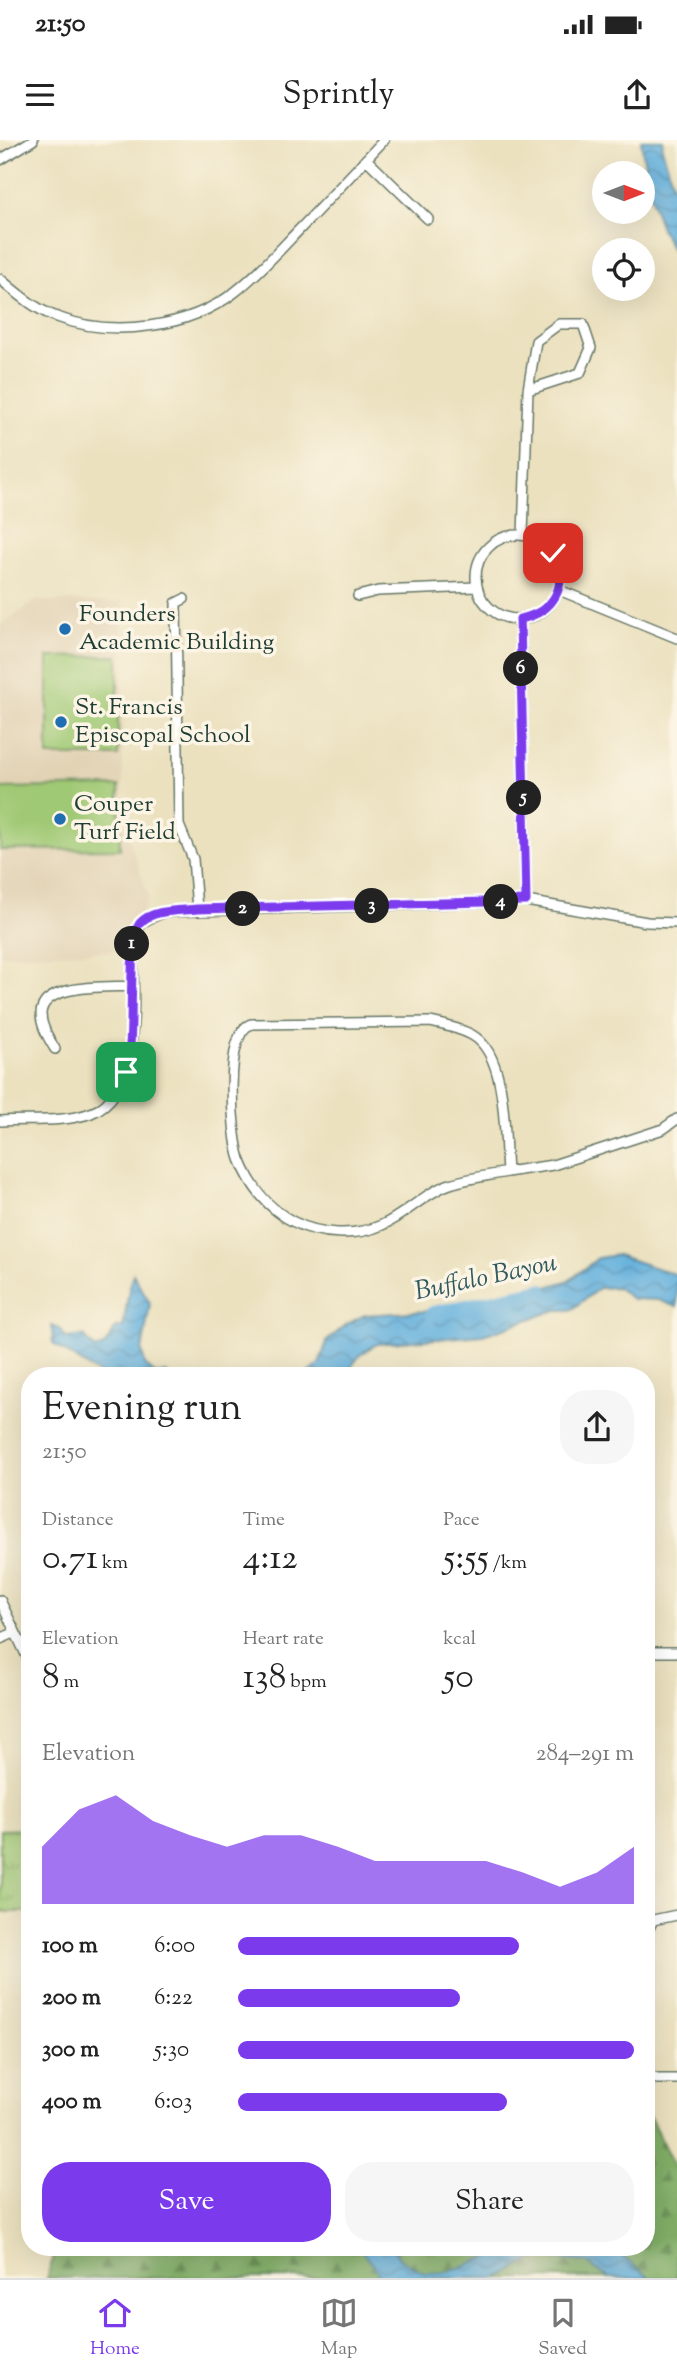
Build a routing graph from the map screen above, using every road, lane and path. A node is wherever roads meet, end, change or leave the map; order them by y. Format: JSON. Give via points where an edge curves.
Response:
{"nodes":[{"id":1,"x":33,"y":140,"type":"edge"},
{"id":2,"x":384,"y":140,"type":"edge"},
{"id":3,"x":0,"y":159,"type":"edge"},
{"id":4,"x":366,"y":159,"type":"junction"},
{"id":5,"x":428,"y":219,"type":"dead end"},
{"id":6,"x":0,"y":279,"type":"edge"},
{"id":7,"x":528,"y":390,"type":"junction"},
{"id":8,"x":523,"y":534,"type":"junction"},
{"id":9,"x":476,"y":587,"type":"junction"},
{"id":10,"x":559,"y":590,"type":"junction"},
{"id":11,"x":358,"y":596,"type":"dead end"},
{"id":12,"x":184,"y":599,"type":"dead end"},
{"id":13,"x":520,"y":619,"type":"junction"},
{"id":14,"x":677,"y":638,"type":"edge"},
{"id":15,"x":526,"y":901,"type":"junction"},
{"id":16,"x":197,"y":909,"type":"junction"},
{"id":17,"x":677,"y":923,"type":"edge"},
{"id":18,"x":133,"y":986,"type":"junction"},
{"id":19,"x":55,"y":1049,"type":"dead end"},
{"id":20,"x":677,"y":1119,"type":"edge"},
{"id":21,"x":0,"y":1121,"type":"edge"},
{"id":22,"x":507,"y":1172,"type":"junction"},
{"id":23,"x":0,"y":1600,"type":"edge"},
{"id":24,"x":14,"y":1633,"type":"junction"},
{"id":25,"x":0,"y":1639,"type":"edge"},
{"id":26,"x":21,"y":1646,"type":"edge"},
{"id":27,"x":655,"y":1652,"type":"edge"},
{"id":28,"x":677,"y":1652,"type":"edge"},
{"id":29,"x":677,"y":1915,"type":"edge"},
{"id":30,"x":655,"y":1920,"type":"edge"},
{"id":31,"x":655,"y":2079,"type":"edge"},
{"id":32,"x":677,"y":2080,"type":"edge"}],
"edges":[{"from":1,"to":3,"type":"street"},
{"from":2,"to":4,"type":"street"},
{"from":4,"to":5,"type":"street"},
{"from":4,"to":6,"type":"street","via":[[234,293],[204,310],[155,327],[102,328],[57,317]]},
{"from":7,"to":7,"type":"street","via":[[580,373],[591,348],[583,324],[559,324],[536,341]]},
{"from":7,"to":8,"type":"street"},
{"from":8,"to":9,"type":"street","via":[[495,541],[483,554]]},
{"from":8,"to":10,"type":"street","via":[[553,553],[560,574]]},
{"from":9,"to":11,"type":"street"},
{"from":9,"to":13,"type":"street","via":[[490,608],[504,617]]},
{"from":10,"to":13,"type":"street","via":[[548,607]]},
{"from":10,"to":14,"type":"street"},
{"from":12,"to":16,"type":"street","via":[[176,603],[179,825],[192,859]]},
{"from":13,"to":15,"type":"street"},
{"from":15,"to":16,"type":"street"},
{"from":15,"to":17,"type":"street"},
{"from":16,"to":18,"type":"street","via":[[165,912],[138,926],[132,944]]},
{"from":18,"to":19,"type":"street","via":[[62,990],[47,999],[41,1013]]},
{"from":18,"to":21,"type":"street","via":[[129,1062],[104,1106],[74,1117]]},
{"from":20,"to":22,"type":"street","via":[[663,1129],[553,1165]]},
{"from":22,"to":22,"type":"street","via":[[448,1184],[382,1225],[329,1233],[295,1223],[257,1192],[240,1158],[233,1123],[233,1069],[239,1033],[252,1024],[430,1022],[475,1036],[500,1077]]},
{"from":23,"to":24,"type":"street"},
{"from":24,"to":25,"type":"street"},
{"from":24,"to":26,"type":"street"},
{"from":27,"to":28,"type":"street"},
{"from":29,"to":30,"type":"street"},
{"from":31,"to":32,"type":"street"}]}
